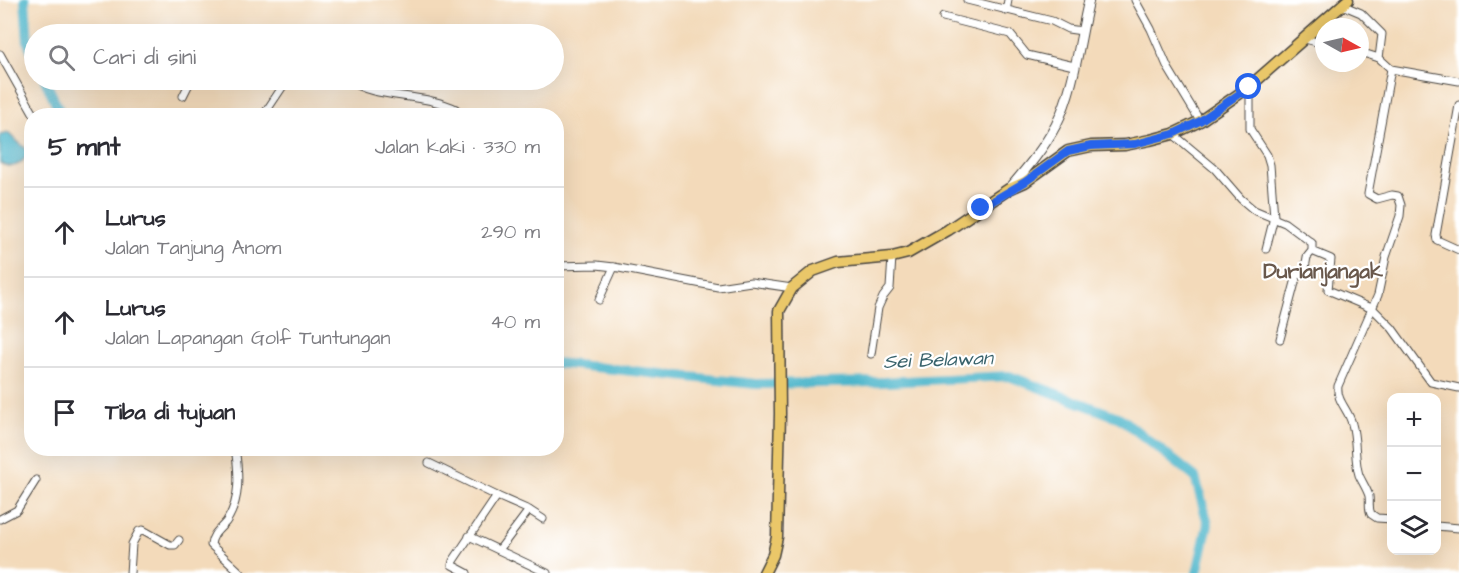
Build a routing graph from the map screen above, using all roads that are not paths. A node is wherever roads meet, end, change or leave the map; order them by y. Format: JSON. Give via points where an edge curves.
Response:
{"nodes":[{"id":1,"x":969,"y":0,"type":"edge"},
{"id":2,"x":1008,"y":0,"type":"edge"},
{"id":3,"x":1089,"y":0,"type":"edge"},
{"id":4,"x":1135,"y":0,"type":"edge"},
{"id":5,"x":1345,"y":3,"type":"edge"},
{"id":6,"x":1006,"y":11,"type":"junction"},
{"id":7,"x":942,"y":17,"type":"dead end"},
{"id":8,"x":1082,"y":31,"type":"junction"},
{"id":9,"x":1305,"y":39,"type":"junction"},
{"id":10,"x":1315,"y":42,"type":"edge"},
{"id":11,"x":0,"y":54,"type":"edge"},
{"id":12,"x":1369,"y":55,"type":"edge"},
{"id":13,"x":1379,"y":58,"type":"junction"},
{"id":14,"x":1074,"y":66,"type":"junction"},
{"id":15,"x":1391,"y":69,"type":"junction"},
{"id":16,"x":1459,"y":81,"type":"edge"},
{"id":17,"x":1249,"y":87,"type":"junction"},
{"id":18,"x":186,"y":90,"type":"edge"},
{"id":19,"x":280,"y":90,"type":"edge"},
{"id":20,"x":374,"y":90,"type":"edge"},
{"id":21,"x":183,"y":96,"type":"dead end"},
{"id":22,"x":1459,"y":105,"type":"edge"},
{"id":23,"x":30,"y":108,"type":"edge"},
{"id":24,"x":268,"y":108,"type":"edge"},
{"id":25,"x":454,"y":108,"type":"edge"},
{"id":26,"x":1200,"y":121,"type":"junction"},
{"id":27,"x":1173,"y":134,"type":"junction"},
{"id":28,"x":1009,"y":189,"type":"junction"},
{"id":29,"x":1274,"y":217,"type":"junction"},
{"id":30,"x":1266,"y":249,"type":"dead end"},
{"id":31,"x":1459,"y":250,"type":"edge"},
{"id":32,"x":1312,"y":251,"type":"junction"},
{"id":33,"x":891,"y":257,"type":"junction"},
{"id":34,"x":564,"y":266,"type":"edge"},
{"id":35,"x":614,"y":267,"type":"junction"},
{"id":36,"x":792,"y":288,"type":"junction"},
{"id":37,"x":599,"y":300,"type":"dead end"},
{"id":38,"x":1373,"y":309,"type":"junction"},
{"id":39,"x":1280,"y":339,"type":"dead end"},
{"id":40,"x":871,"y":354,"type":"dead end"},
{"id":41,"x":1459,"y":388,"type":"edge"},
{"id":42,"x":236,"y":456,"type":"edge"},
{"id":43,"x":429,"y":463,"type":"dead end"},
{"id":44,"x":36,"y":480,"type":"dead end"},
{"id":45,"x":497,"y":496,"type":"junction"},
{"id":46,"x":529,"y":510,"type":"junction"},
{"id":47,"x":0,"y":519,"type":"edge"},
{"id":48,"x":543,"y":519,"type":"dead end"},
{"id":49,"x":1387,"y":519,"type":"edge"},
{"id":50,"x":1441,"y":526,"type":"edge"},
{"id":51,"x":1459,"y":528,"type":"edge"},
{"id":52,"x":469,"y":536,"type":"junction"},
{"id":53,"x":179,"y":540,"type":"dead end"},
{"id":54,"x":499,"y":550,"type":"junction"},
{"id":55,"x":130,"y":573,"type":"edge"},
{"id":56,"x":241,"y":573,"type":"edge"},
{"id":57,"x":467,"y":573,"type":"edge"},
{"id":58,"x":547,"y":573,"type":"edge"},
{"id":59,"x":765,"y":573,"type":"edge"}],
"edges":[{"from":1,"to":6,"type":"street"},
{"from":2,"to":6,"type":"street"},
{"from":3,"to":8,"type":"street"},
{"from":4,"to":26,"type":"street","via":[[1168,69]]},
{"from":5,"to":9,"type":"main road"},
{"from":5,"to":13,"type":"street","via":[[1382,34]]},
{"from":6,"to":8,"type":"street"},
{"from":7,"to":14,"type":"street","via":[[1010,34],[1027,55]]},
{"from":8,"to":14,"type":"street"},
{"from":9,"to":10,"type":"street"},
{"from":9,"to":17,"type":"main road"},
{"from":11,"to":23,"type":"street"},
{"from":12,"to":13,"type":"street"},
{"from":13,"to":15,"type":"street"},
{"from":14,"to":28,"type":"street","via":[[1057,124],[1038,155]]},
{"from":15,"to":16,"type":"street"},
{"from":15,"to":38,"type":"street","via":[[1368,194],[1377,199],[1395,195],[1401,205]]},
{"from":17,"to":26,"type":"main road"},
{"from":17,"to":29,"type":"street","via":[[1250,129],[1270,165]]},
{"from":18,"to":21,"type":"street"},
{"from":19,"to":24,"type":"street"},
{"from":20,"to":25,"type":"street","via":[[434,100]]},
{"from":22,"to":31,"type":"street","via":[[1436,235],[1437,240]]},
{"from":26,"to":27,"type":"main road"},
{"from":27,"to":28,"type":"main road","via":[[1135,144],[1068,151]]},
{"from":27,"to":29,"type":"street","via":[[1215,169],[1254,210]]},
{"from":28,"to":33,"type":"main road","via":[[915,249]]},
{"from":29,"to":30,"type":"street"},
{"from":29,"to":32,"type":"street","via":[[1311,241]]},
{"from":32,"to":38,"type":"street","via":[[1331,259],[1328,290]]},
{"from":32,"to":39,"type":"street","via":[[1304,274],[1297,277]]},
{"from":33,"to":36,"type":"main road","via":[[831,264],[813,271]]},
{"from":33,"to":40,"type":"street","via":[[890,288],[878,308]]},
{"from":34,"to":35,"type":"street"},
{"from":35,"to":36,"type":"street","via":[[718,286],[750,282]]},
{"from":35,"to":37,"type":"street"},
{"from":36,"to":59,"type":"main road","via":[[779,311],[777,537]]},
{"from":38,"to":41,"type":"street","via":[[1392,328],[1431,382]]},
{"from":38,"to":49,"type":"street","via":[[1337,392],[1353,425],[1359,476],[1369,496],[1368,507],[1377,518]]},
{"from":42,"to":56,"type":"street","via":[[237,491],[226,521],[212,537],[211,545]]},
{"from":43,"to":45,"type":"street"},
{"from":44,"to":47,"type":"street","via":[[17,510]]},
{"from":45,"to":46,"type":"street"},
{"from":45,"to":52,"type":"street"},
{"from":46,"to":48,"type":"street"},
{"from":46,"to":54,"type":"street"},
{"from":50,"to":51,"type":"street"},
{"from":52,"to":54,"type":"street"},
{"from":52,"to":57,"type":"street","via":[[452,563]]},
{"from":53,"to":55,"type":"street","via":[[170,545],[139,531],[132,544]]},
{"from":54,"to":58,"type":"street"}]}
